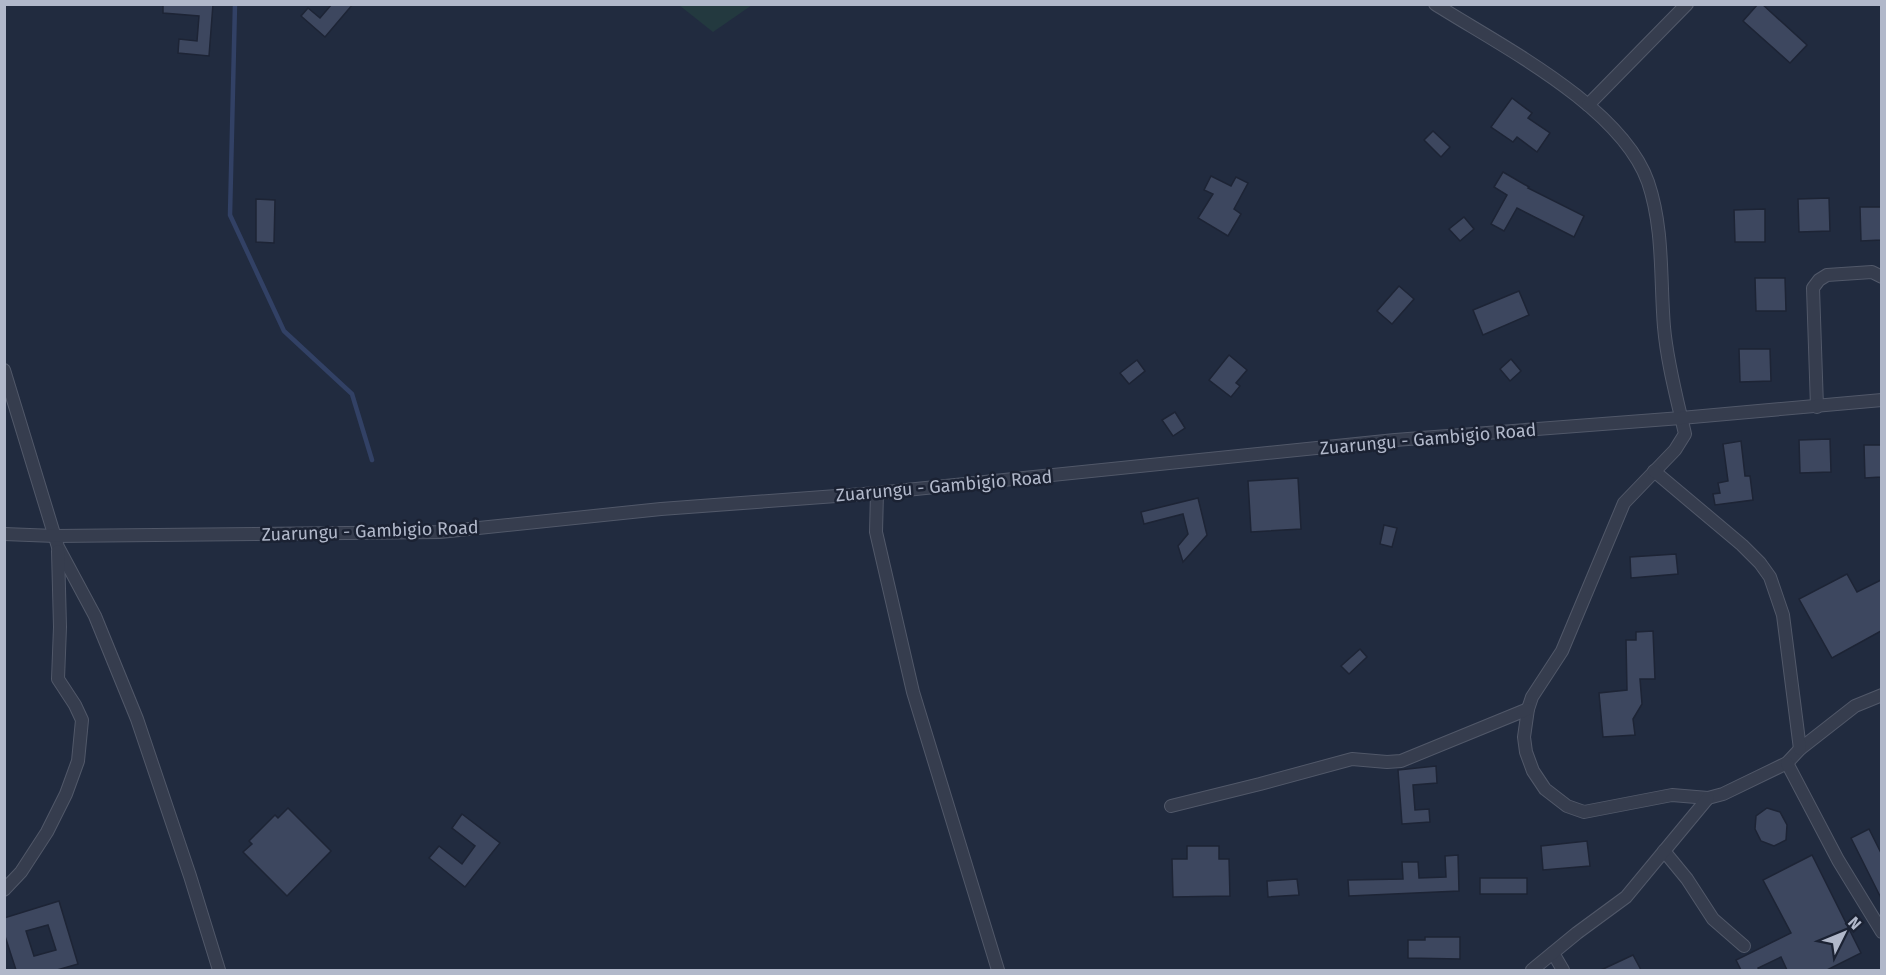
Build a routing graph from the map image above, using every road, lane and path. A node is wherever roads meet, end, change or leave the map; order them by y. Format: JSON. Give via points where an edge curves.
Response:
{"nodes":[{"id":1,"x":1435,"y":4,"type":"edge"},
{"id":2,"x":1687,"y":4,"type":"edge"},
{"id":3,"x":1588,"y":105,"type":"junction"},
{"id":4,"x":1881,"y":277,"type":"edge"},
{"id":5,"x":4,"y":370,"type":"edge"},
{"id":6,"x":1881,"y":400,"type":"edge"},
{"id":7,"x":1817,"y":407,"type":"junction"},
{"id":8,"x":1681,"y":418,"type":"junction"},
{"id":9,"x":1654,"y":471,"type":"junction"},
{"id":10,"x":877,"y":493,"type":"junction"},
{"id":11,"x":4,"y":534,"type":"edge"},
{"id":12,"x":56,"y":542,"type":"junction"},
{"id":13,"x":1881,"y":694,"type":"edge"},
{"id":14,"x":1528,"y":709,"type":"junction"},
{"id":15,"x":1800,"y":749,"type":"junction"},
{"id":16,"x":1787,"y":763,"type":"junction"},
{"id":17,"x":1708,"y":798,"type":"junction"},
{"id":18,"x":1171,"y":806,"type":"dead end"},
{"id":19,"x":1664,"y":851,"type":"junction"},
{"id":20,"x":4,"y":891,"type":"edge"},
{"id":21,"x":1881,"y":932,"type":"edge"},
{"id":22,"x":1744,"y":946,"type":"dead end"},
{"id":23,"x":1553,"y":953,"type":"junction"},
{"id":24,"x":219,"y":970,"type":"edge"},
{"id":25,"x":998,"y":970,"type":"edge"},
{"id":26,"x":1532,"y":970,"type":"edge"},
{"id":27,"x":1563,"y":970,"type":"edge"}],
"edges":[{"from":1,"to":3,"type":"street","via":[[1547,74]]},
{"from":2,"to":3,"type":"street"},
{"from":3,"to":8,"type":"street","via":[[1631,149],[1648,181],[1656,214],[1664,329]]},
{"from":4,"to":7,"type":"street","via":[[1872,272],[1827,275],[1814,288]]},
{"from":5,"to":12,"type":"street"},
{"from":6,"to":7,"type":"street","name":"Zuarungu - Gambigio Road"},
{"from":7,"to":8,"type":"street","name":"Zuarungu - Gambigio Road"},
{"from":8,"to":9,"type":"street","via":[[1685,434],[1682,440]]},
{"from":8,"to":10,"type":"street","name":"Zuarungu - Gambigio Road","via":[[1395,440]]},
{"from":9,"to":14,"type":"street","via":[[1620,510],[1562,651]]},
{"from":9,"to":15,"type":"street","via":[[1742,545],[1770,577],[1783,615]]},
{"from":10,"to":12,"type":"street","name":"Zuarungu - Gambigio Road","via":[[661,509],[440,532]]},
{"from":10,"to":25,"type":"street","via":[[876,532],[913,692]]},
{"from":11,"to":12,"type":"street","name":"Zuarungu - Gambigio Road"},
{"from":12,"to":20,"type":"street","via":[[58,679],[82,720],[78,761],[47,832]]},
{"from":12,"to":24,"type":"street","via":[[95,616],[136,719]]},
{"from":13,"to":15,"type":"street","via":[[1855,706]]},
{"from":14,"to":17,"type":"street","via":[[1524,737],[1533,771],[1545,789],[1567,806],[1584,812],[1672,795]]},
{"from":14,"to":18,"type":"street","via":[[1401,760],[1352,759]]},
{"from":15,"to":16,"type":"street"},
{"from":16,"to":17,"type":"street"},
{"from":16,"to":21,"type":"street"},
{"from":17,"to":19,"type":"street"},
{"from":19,"to":22,"type":"street","via":[[1713,919]]},
{"from":19,"to":23,"type":"street","via":[[1626,897]]},
{"from":23,"to":26,"type":"street"},
{"from":23,"to":27,"type":"street"}]}
